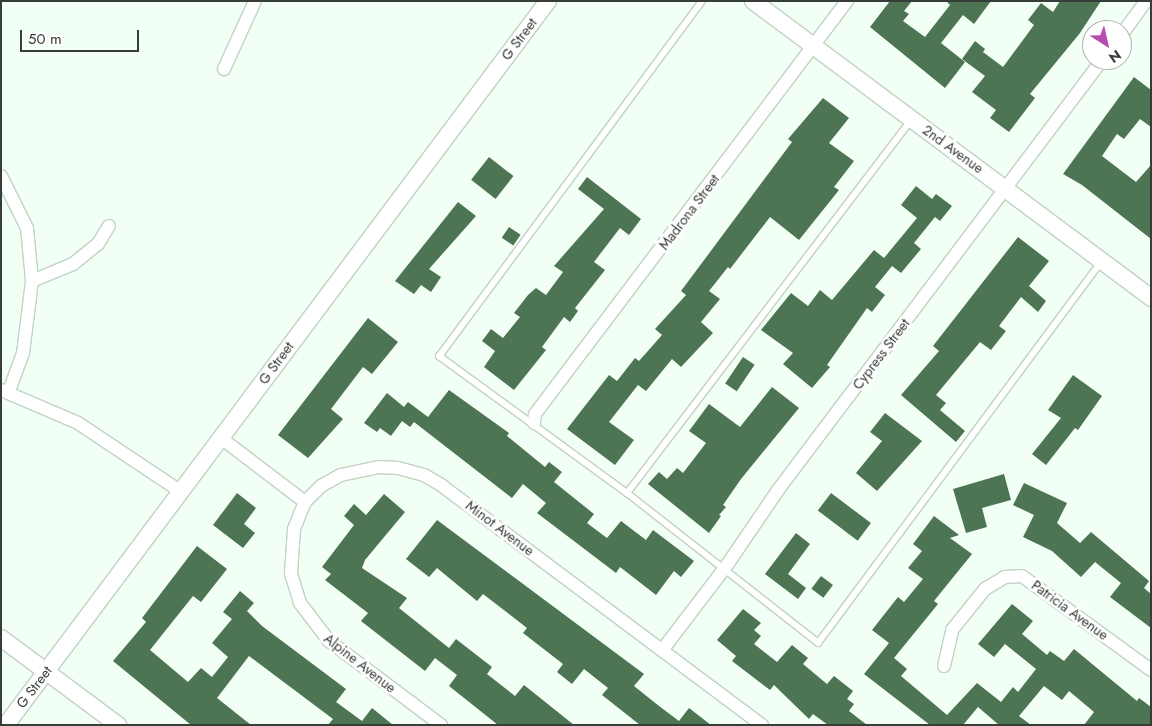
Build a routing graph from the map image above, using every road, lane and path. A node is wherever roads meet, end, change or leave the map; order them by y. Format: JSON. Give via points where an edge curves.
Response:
{"nodes":[{"id":1,"x":256,"y":1,"type":"edge"},
{"id":2,"x":548,"y":1,"type":"edge"},
{"id":3,"x":702,"y":1,"type":"edge"},
{"id":4,"x":753,"y":1,"type":"edge"},
{"id":5,"x":847,"y":1,"type":"edge"},
{"id":6,"x":1146,"y":1,"type":"edge"},
{"id":7,"x":1132,"y":20,"type":"edge"},
{"id":8,"x":814,"y":47,"type":"junction"},
{"id":9,"x":224,"y":69,"type":"dead end"},
{"id":10,"x":1094,"y":70,"type":"edge"},
{"id":11,"x":912,"y":119,"type":"junction"},
{"id":12,"x":1,"y":176,"type":"edge"},
{"id":13,"x":1006,"y":188,"type":"junction"},
{"id":14,"x":109,"y":226,"type":"dead end"},
{"id":15,"x":1100,"y":263,"type":"junction"},
{"id":16,"x":32,"y":281,"type":"junction"},
{"id":17,"x":1151,"y":298,"type":"edge"},
{"id":18,"x":5,"y":391,"type":"edge"},
{"id":19,"x":534,"y":423,"type":"junction"},
{"id":20,"x":221,"y":438,"type":"junction"},
{"id":21,"x":180,"y":491,"type":"junction"},
{"id":22,"x":627,"y":493,"type":"junction"},
{"id":23,"x":305,"y":502,"type":"junction"},
{"id":24,"x":725,"y":568,"type":"junction"},
{"id":25,"x":1,"y":638,"type":"edge"},
{"id":26,"x":663,"y":649,"type":"junction"},
{"id":27,"x":944,"y":666,"type":"dead end"},
{"id":28,"x":1151,"y":670,"type":"edge"},
{"id":29,"x":46,"y":671,"type":"junction"},
{"id":30,"x":6,"y":725,"type":"edge"},
{"id":31,"x":118,"y":725,"type":"edge"},
{"id":32,"x":442,"y":725,"type":"edge"},
{"id":33,"x":762,"y":725,"type":"edge"}],
"edges":[{"from":1,"to":9,"type":"street"},
{"from":2,"to":20,"type":"street","name":"G Street"},
{"from":3,"to":19,"type":"lane","via":[[439,356]]},
{"from":4,"to":8,"type":"street","name":"2nd Avenue"},
{"from":5,"to":8,"type":"street","name":"Madrona Street"},
{"from":6,"to":7,"type":"street"},
{"from":8,"to":11,"type":"street","name":"2nd Avenue"},
{"from":8,"to":19,"type":"street","name":"Madrona Street","via":[[535,414]]},
{"from":10,"to":13,"type":"street","name":"Cypress Street"},
{"from":11,"to":13,"type":"street","name":"2nd Avenue"},
{"from":11,"to":22,"type":"lane"},
{"from":12,"to":16,"type":"street","via":[[27,228]]},
{"from":13,"to":15,"type":"street","name":"2nd Avenue"},
{"from":13,"to":24,"type":"street","name":"Cypress Street","via":[[778,490]]},
{"from":14,"to":16,"type":"street","via":[[98,244],[73,264]]},
{"from":15,"to":17,"type":"street","name":"2nd Avenue"},
{"from":15,"to":24,"type":"lane","via":[[818,642]]},
{"from":16,"to":18,"type":"street","via":[[23,353]]},
{"from":18,"to":21,"type":"street","via":[[78,423]]},
{"from":19,"to":22,"type":"lane"},
{"from":20,"to":21,"type":"street","name":"G Street"},
{"from":20,"to":23,"type":"street"},
{"from":21,"to":29,"type":"street","name":"G Street"},
{"from":22,"to":24,"type":"lane"},
{"from":23,"to":26,"type":"street","name":"Minot Avenue","via":[[321,486],[355,470],[398,468],[424,475]]},
{"from":23,"to":32,"type":"street","name":"Alpine Avenue","via":[[294,529],[290,558],[294,588],[308,617],[328,641]]},
{"from":24,"to":26,"type":"street","name":"Cypress Street"},
{"from":25,"to":29,"type":"street"},
{"from":26,"to":33,"type":"street","name":"Minot Avenue"},
{"from":27,"to":28,"type":"street","name":"Patricia Avenue","via":[[952,630],[985,589],[1005,577],[1022,576]]},
{"from":29,"to":30,"type":"street","name":"G Street"},
{"from":29,"to":31,"type":"street"}]}
